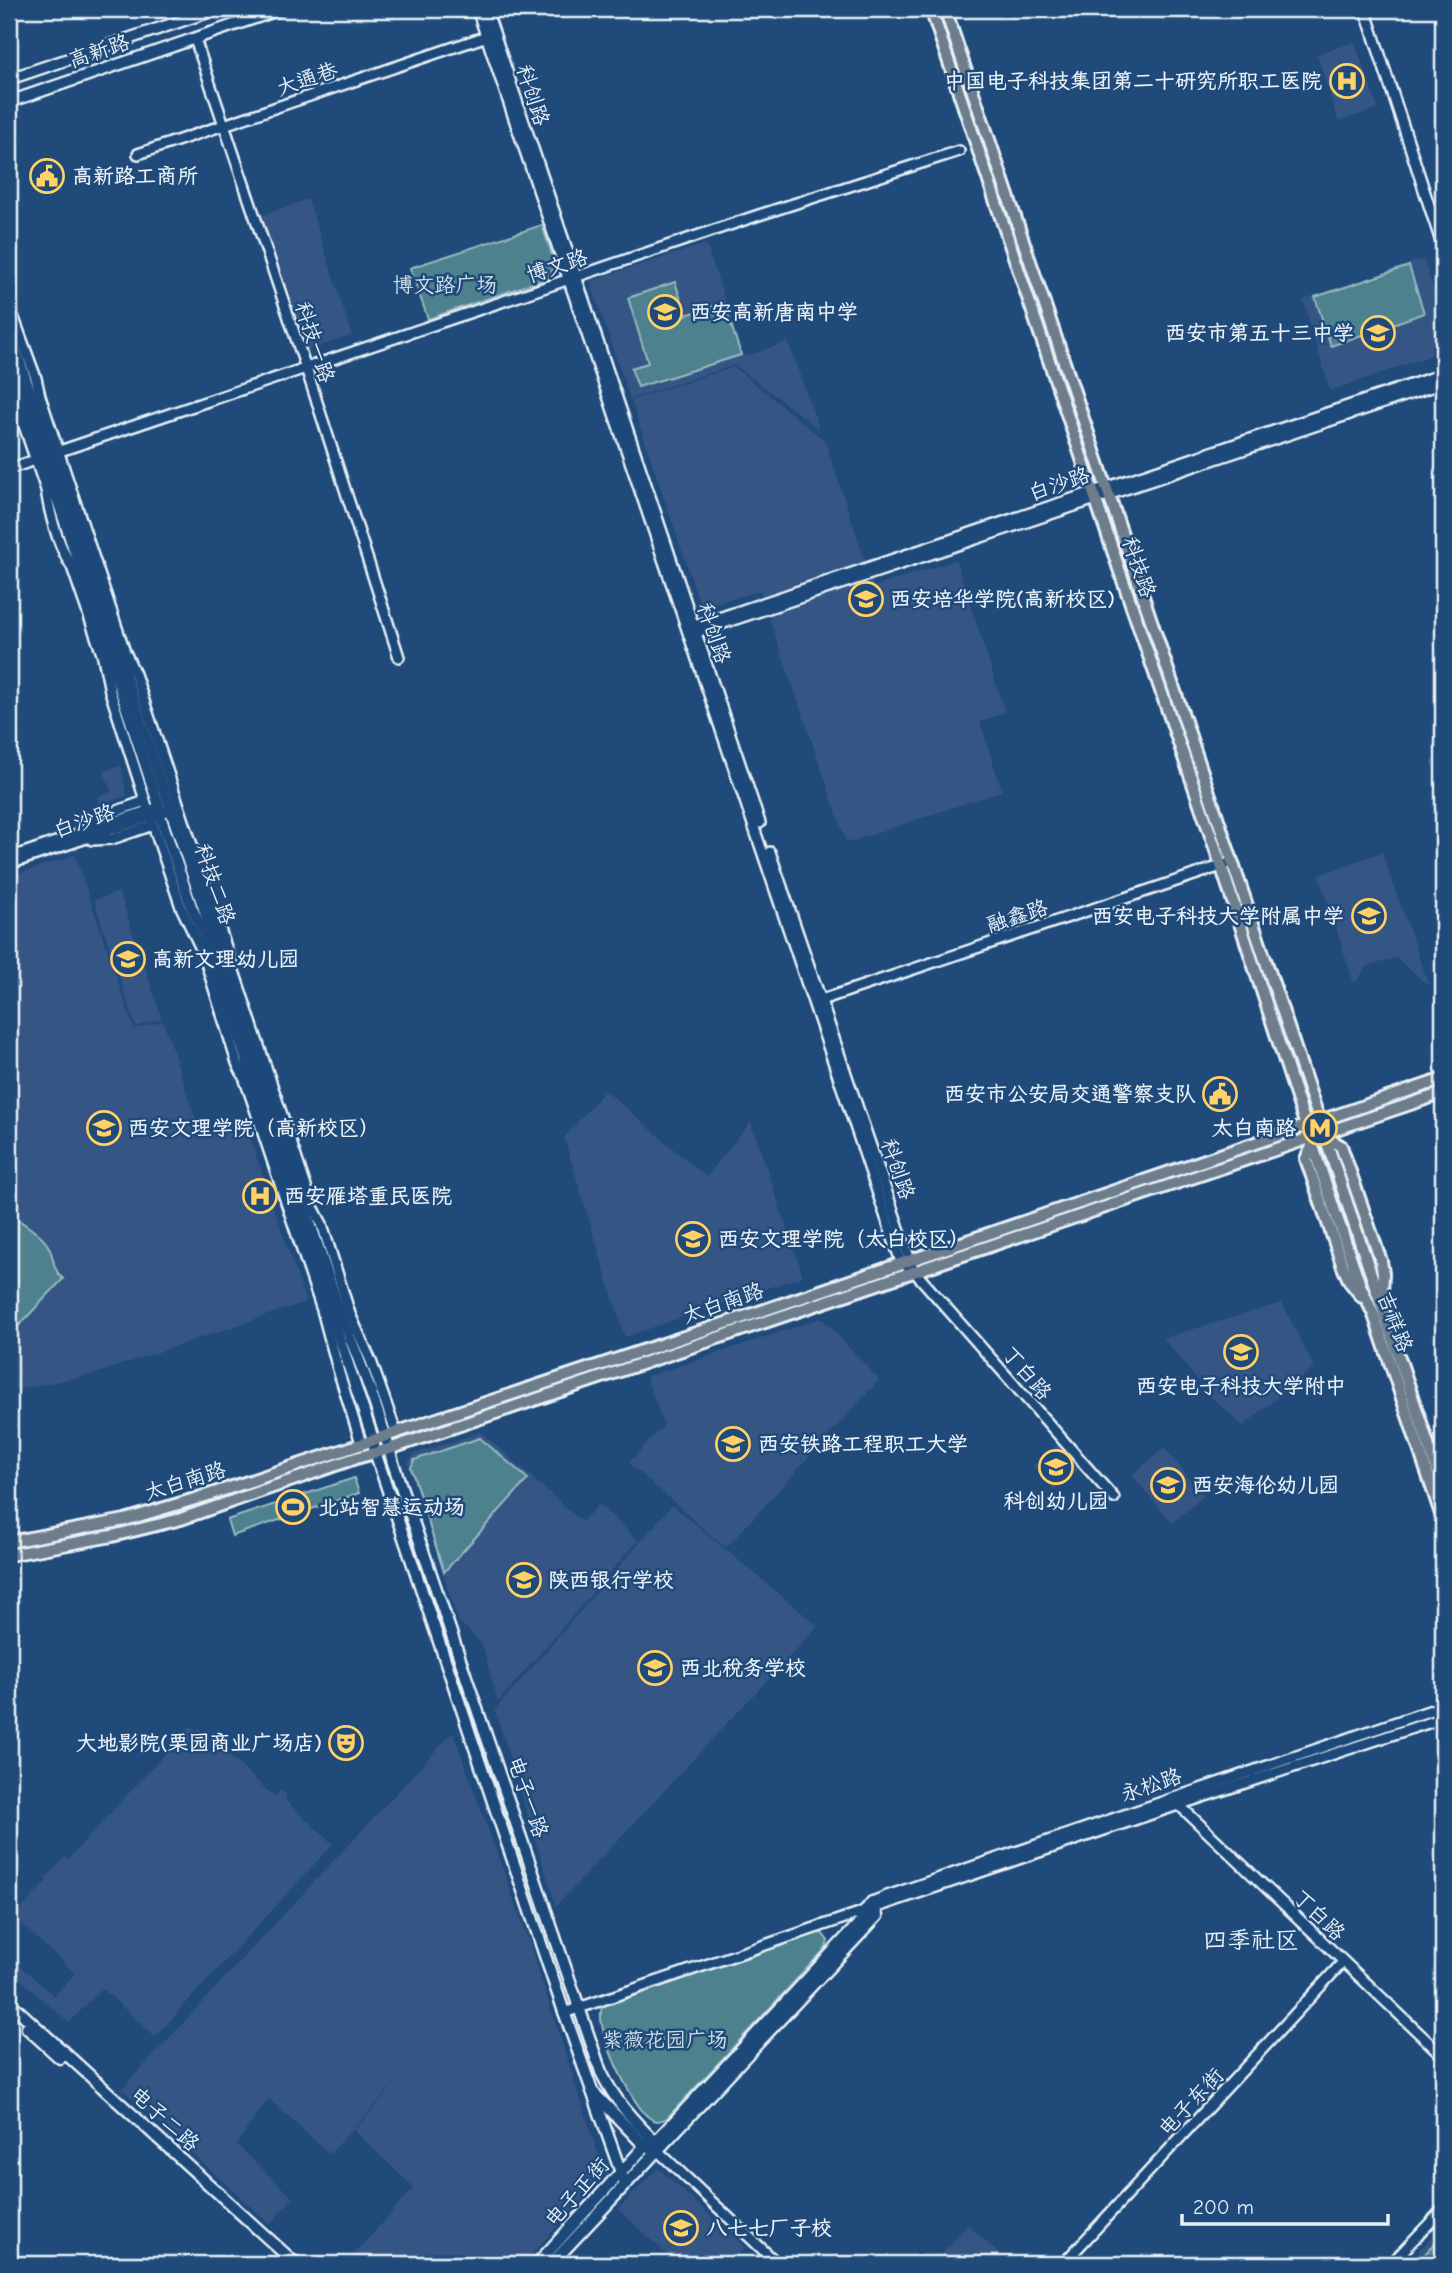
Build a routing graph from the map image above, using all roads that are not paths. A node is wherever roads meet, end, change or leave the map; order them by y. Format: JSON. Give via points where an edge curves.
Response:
{"nodes":[{"id":1,"x":217,"y":9,"type":"edge"},
{"id":2,"x":281,"y":9,"type":"edge"},
{"id":3,"x":477,"y":9,"type":"edge"},
{"id":4,"x":486,"y":9,"type":"edge"},
{"id":5,"x":931,"y":9,"type":"edge"},
{"id":6,"x":945,"y":9,"type":"edge"},
{"id":7,"x":1365,"y":9,"type":"edge"},
{"id":8,"x":195,"y":12,"type":"edge"},
{"id":9,"x":487,"y":36,"type":"junction"},
{"id":10,"x":195,"y":39,"type":"junction"},
{"id":11,"x":9,"y":79,"type":"edge"},
{"id":12,"x":9,"y":102,"type":"edge"},
{"id":13,"x":223,"y":126,"type":"junction"},
{"id":14,"x":959,"y":151,"type":"dead end"},
{"id":15,"x":138,"y":154,"type":"dead end"},
{"id":16,"x":1443,"y":248,"type":"edge"},
{"id":17,"x":574,"y":278,"type":"junction"},
{"id":18,"x":9,"y":305,"type":"edge"},
{"id":19,"x":9,"y":330,"type":"edge"},
{"id":20,"x":9,"y":353,"type":"edge"},
{"id":21,"x":306,"y":368,"type":"junction"},
{"id":22,"x":1443,"y":374,"type":"edge"},
{"id":23,"x":9,"y":382,"type":"edge"},
{"id":24,"x":1443,"y":383,"type":"edge"},
{"id":25,"x":47,"y":456,"type":"junction"},
{"id":26,"x":9,"y":469,"type":"edge"},
{"id":27,"x":1107,"y":491,"type":"junction"},
{"id":28,"x":1094,"y":495,"type":"junction"},
{"id":29,"x":691,"y":631,"type":"junction"},
{"id":30,"x":399,"y":657,"type":"dead end"},
{"id":31,"x":156,"y":811,"type":"junction"},
{"id":32,"x":79,"y":837,"type":"junction"},
{"id":33,"x":9,"y":858,"type":"edge"},
{"id":34,"x":9,"y":864,"type":"edge"},
{"id":35,"x":1226,"y":864,"type":"junction"},
{"id":36,"x":817,"y":1001,"type":"junction"},
{"id":37,"x":1443,"y":1079,"type":"edge"},
{"id":38,"x":1443,"y":1093,"type":"edge"},
{"id":39,"x":1321,"y":1120,"type":"junction"},
{"id":40,"x":1306,"y":1126,"type":"junction"},
{"id":41,"x":1326,"y":1136,"type":"junction"},
{"id":42,"x":1312,"y":1142,"type":"junction"},
{"id":43,"x":906,"y":1261,"type":"junction"},
{"id":44,"x":914,"y":1271,"type":"junction"},
{"id":45,"x":1377,"y":1307,"type":"junction"},
{"id":46,"x":391,"y":1434,"type":"junction"},
{"id":47,"x":373,"y":1439,"type":"junction"},
{"id":48,"x":361,"y":1443,"type":"junction"},
{"id":49,"x":390,"y":1449,"type":"junction"},
{"id":50,"x":375,"y":1452,"type":"junction"},
{"id":51,"x":1443,"y":1488,"type":"edge"},
{"id":52,"x":1114,"y":1498,"type":"dead end"},
{"id":53,"x":1443,"y":1520,"type":"edge"},
{"id":54,"x":9,"y":1542,"type":"edge"},
{"id":55,"x":9,"y":1555,"type":"edge"},
{"id":56,"x":1443,"y":1706,"type":"edge"},
{"id":57,"x":1443,"y":1718,"type":"edge"},
{"id":58,"x":1175,"y":1801,"type":"junction"},
{"id":59,"x":871,"y":1907,"type":"junction"},
{"id":60,"x":1343,"y":1962,"type":"junction"},
{"id":61,"x":9,"y":2002,"type":"edge"},
{"id":62,"x":579,"y":2008,"type":"junction"},
{"id":63,"x":9,"y":2011,"type":"edge"},
{"id":64,"x":564,"y":2013,"type":"junction"},
{"id":65,"x":1443,"y":2056,"type":"edge"},
{"id":66,"x":591,"y":2089,"type":"junction"},
{"id":67,"x":653,"y":2146,"type":"junction"},
{"id":68,"x":621,"y":2172,"type":"junction"},
{"id":69,"x":625,"y":2184,"type":"junction"},
{"id":70,"x":1443,"y":2209,"type":"edge"},
{"id":71,"x":286,"y":2264,"type":"edge"},
{"id":72,"x":296,"y":2264,"type":"edge"},
{"id":73,"x":537,"y":2264,"type":"edge"},
{"id":74,"x":551,"y":2264,"type":"edge"},
{"id":75,"x":778,"y":2264,"type":"edge"},
{"id":76,"x":1063,"y":2264,"type":"edge"},
{"id":77,"x":1391,"y":2264,"type":"edge"}],
"edges":[{"from":1,"to":8,"type":"main road","name":"高新路"},
{"from":2,"to":10,"type":"main road","name":"高新路"},
{"from":3,"to":9,"type":"street","name":"科创路"},
{"from":4,"to":17,"type":"street","name":"科创路"},
{"from":5,"to":28,"type":"main road","name":"科技路"},
{"from":6,"to":27,"type":"main road","name":"科技路"},
{"from":7,"to":16,"type":"street"},
{"from":8,"to":11,"type":"main road","name":"高新路"},
{"from":9,"to":13,"type":"street","name":"大通巷"},
{"from":9,"to":17,"type":"street","name":"科创路"},
{"from":10,"to":12,"type":"main road","name":"高新路"},
{"from":10,"to":13,"type":"street","name":"科技一路"},
{"from":13,"to":15,"type":"street","name":"大通巷"},
{"from":13,"to":21,"type":"street","name":"科技一路"},
{"from":14,"to":17,"type":"street","name":"博文路"},
{"from":17,"to":21,"type":"street","name":"博文路"},
{"from":17,"to":29,"type":"street","name":"科创路"},
{"from":18,"to":25,"type":"street","via":[[24,341]]},
{"from":19,"to":25,"type":"main road","name":"科技二路"},
{"from":20,"to":25,"type":"main road","name":"科技二路"},
{"from":21,"to":25,"type":"street","name":"博文路"},
{"from":21,"to":30,"type":"street","name":"科技一路"},
{"from":22,"to":27,"type":"street","name":"白沙路"},
{"from":23,"to":25,"type":"street"},
{"from":24,"to":27,"type":"street","name":"白沙路"},
{"from":25,"to":26,"type":"street","name":"博文路"},
{"from":25,"to":31,"type":"main road","name":"科技二路"},
{"from":25,"to":31,"type":"street","via":[[61,543]]},
{"from":25,"to":46,"type":"street","via":[[142,696],[312,1205],[371,1361]]},
{"from":27,"to":28,"type":"street","name":"白沙路"},
{"from":27,"to":35,"type":"main road","name":"科技路"},
{"from":28,"to":29,"type":"street","name":"白沙路"},
{"from":28,"to":35,"type":"main road","name":"科技路"},
{"from":29,"to":36,"type":"street","name":"科创路"},
{"from":31,"to":32,"type":"street","name":"白沙路"},
{"from":31,"to":32,"type":"street","via":[[112,839]]},
{"from":31,"to":46,"type":"main road","name":"科技二路","via":[[338,1306]]},
{"from":31,"to":47,"type":"main road","name":"科技二路","via":[[205,936]]},
{"from":31,"to":48,"type":"street","via":[[181,908],[203,953],[322,1310]]},
{"from":32,"to":33,"type":"street","name":"白沙路"},
{"from":32,"to":34,"type":"street","name":"白沙路"},
{"from":35,"to":36,"type":"street","name":"融鑫路"},
{"from":35,"to":39,"type":"main road","name":"科技路"},
{"from":35,"to":40,"type":"main road","name":"科技路"},
{"from":36,"to":43,"type":"street","name":"科创路"},
{"from":37,"to":39,"type":"main road","name":"太白南路"},
{"from":38,"to":41,"type":"main road","name":"太白南路"},
{"from":39,"to":40,"type":"main road","name":"太白南路"},
{"from":39,"to":41,"type":"main road","name":"科技路"},
{"from":40,"to":42,"type":"main road","name":"科技路"},
{"from":40,"to":43,"type":"main road","name":"太白南路"},
{"from":41,"to":42,"type":"main road","name":"太白南路"},
{"from":41,"to":45,"type":"main road","name":"吉祥路"},
{"from":42,"to":44,"type":"main road","name":"太白南路"},
{"from":42,"to":45,"type":"main road","name":"吉祥路","via":[[1360,1285]]},
{"from":43,"to":44,"type":"street"},
{"from":43,"to":46,"type":"main road","name":"太白南路"},
{"from":44,"to":49,"type":"main road","name":"太白南路"},
{"from":44,"to":52,"type":"street","name":"丁白路"},
{"from":45,"to":51,"type":"main road","name":"吉祥路"},
{"from":45,"to":53,"type":"main road","name":"吉祥路"},
{"from":46,"to":47,"type":"main road","name":"太白南路"},
{"from":46,"to":49,"type":"main road","name":"科技二路"},
{"from":47,"to":48,"type":"main road","name":"太白南路"},
{"from":47,"to":50,"type":"main road","name":"科技二路"},
{"from":48,"to":54,"type":"main road","name":"太白南路","via":[[125,1520]]},
{"from":49,"to":50,"type":"main road","name":"太白南路"},
{"from":49,"to":62,"type":"main road","name":"电子一路"},
{"from":50,"to":55,"type":"main road","name":"太白南路","via":[[181,1519]]},
{"from":50,"to":64,"type":"main road","name":"电子一路"},
{"from":56,"to":58,"type":"street","name":"永松路"},
{"from":57,"to":58,"type":"street","name":"永松路"},
{"from":58,"to":59,"type":"street","name":"永松路"},
{"from":58,"to":60,"type":"street","name":"丁白路"},
{"from":59,"to":62,"type":"street","name":"永松路"},
{"from":59,"to":67,"type":"main road"},
{"from":60,"to":65,"type":"street","name":"丁白路"},
{"from":60,"to":76,"type":"street","name":"电子东街"},
{"from":61,"to":72,"type":"main road","name":"电子二路"},
{"from":62,"to":64,"type":"street","name":"永松路"},
{"from":62,"to":67,"type":"main road","name":"电子一路","via":[[611,2093]]},
{"from":63,"to":71,"type":"main road","name":"电子二路"},
{"from":64,"to":66,"type":"main road","name":"电子一路"},
{"from":66,"to":67,"type":"main road","name":"电子一路"},
{"from":66,"to":68,"type":"main road","name":"电子一路"},
{"from":67,"to":68,"type":"main road","name":"电子正街"},
{"from":67,"to":69,"type":"main road","name":"电子正街"},
{"from":67,"to":75,"type":"street","name":"电子一路"},
{"from":68,"to":69,"type":"main road","name":"电子一路"},
{"from":68,"to":73,"type":"main road","name":"电子正街"},
{"from":69,"to":74,"type":"main road","name":"电子正街"},
{"from":70,"to":77,"type":"street"}]}
